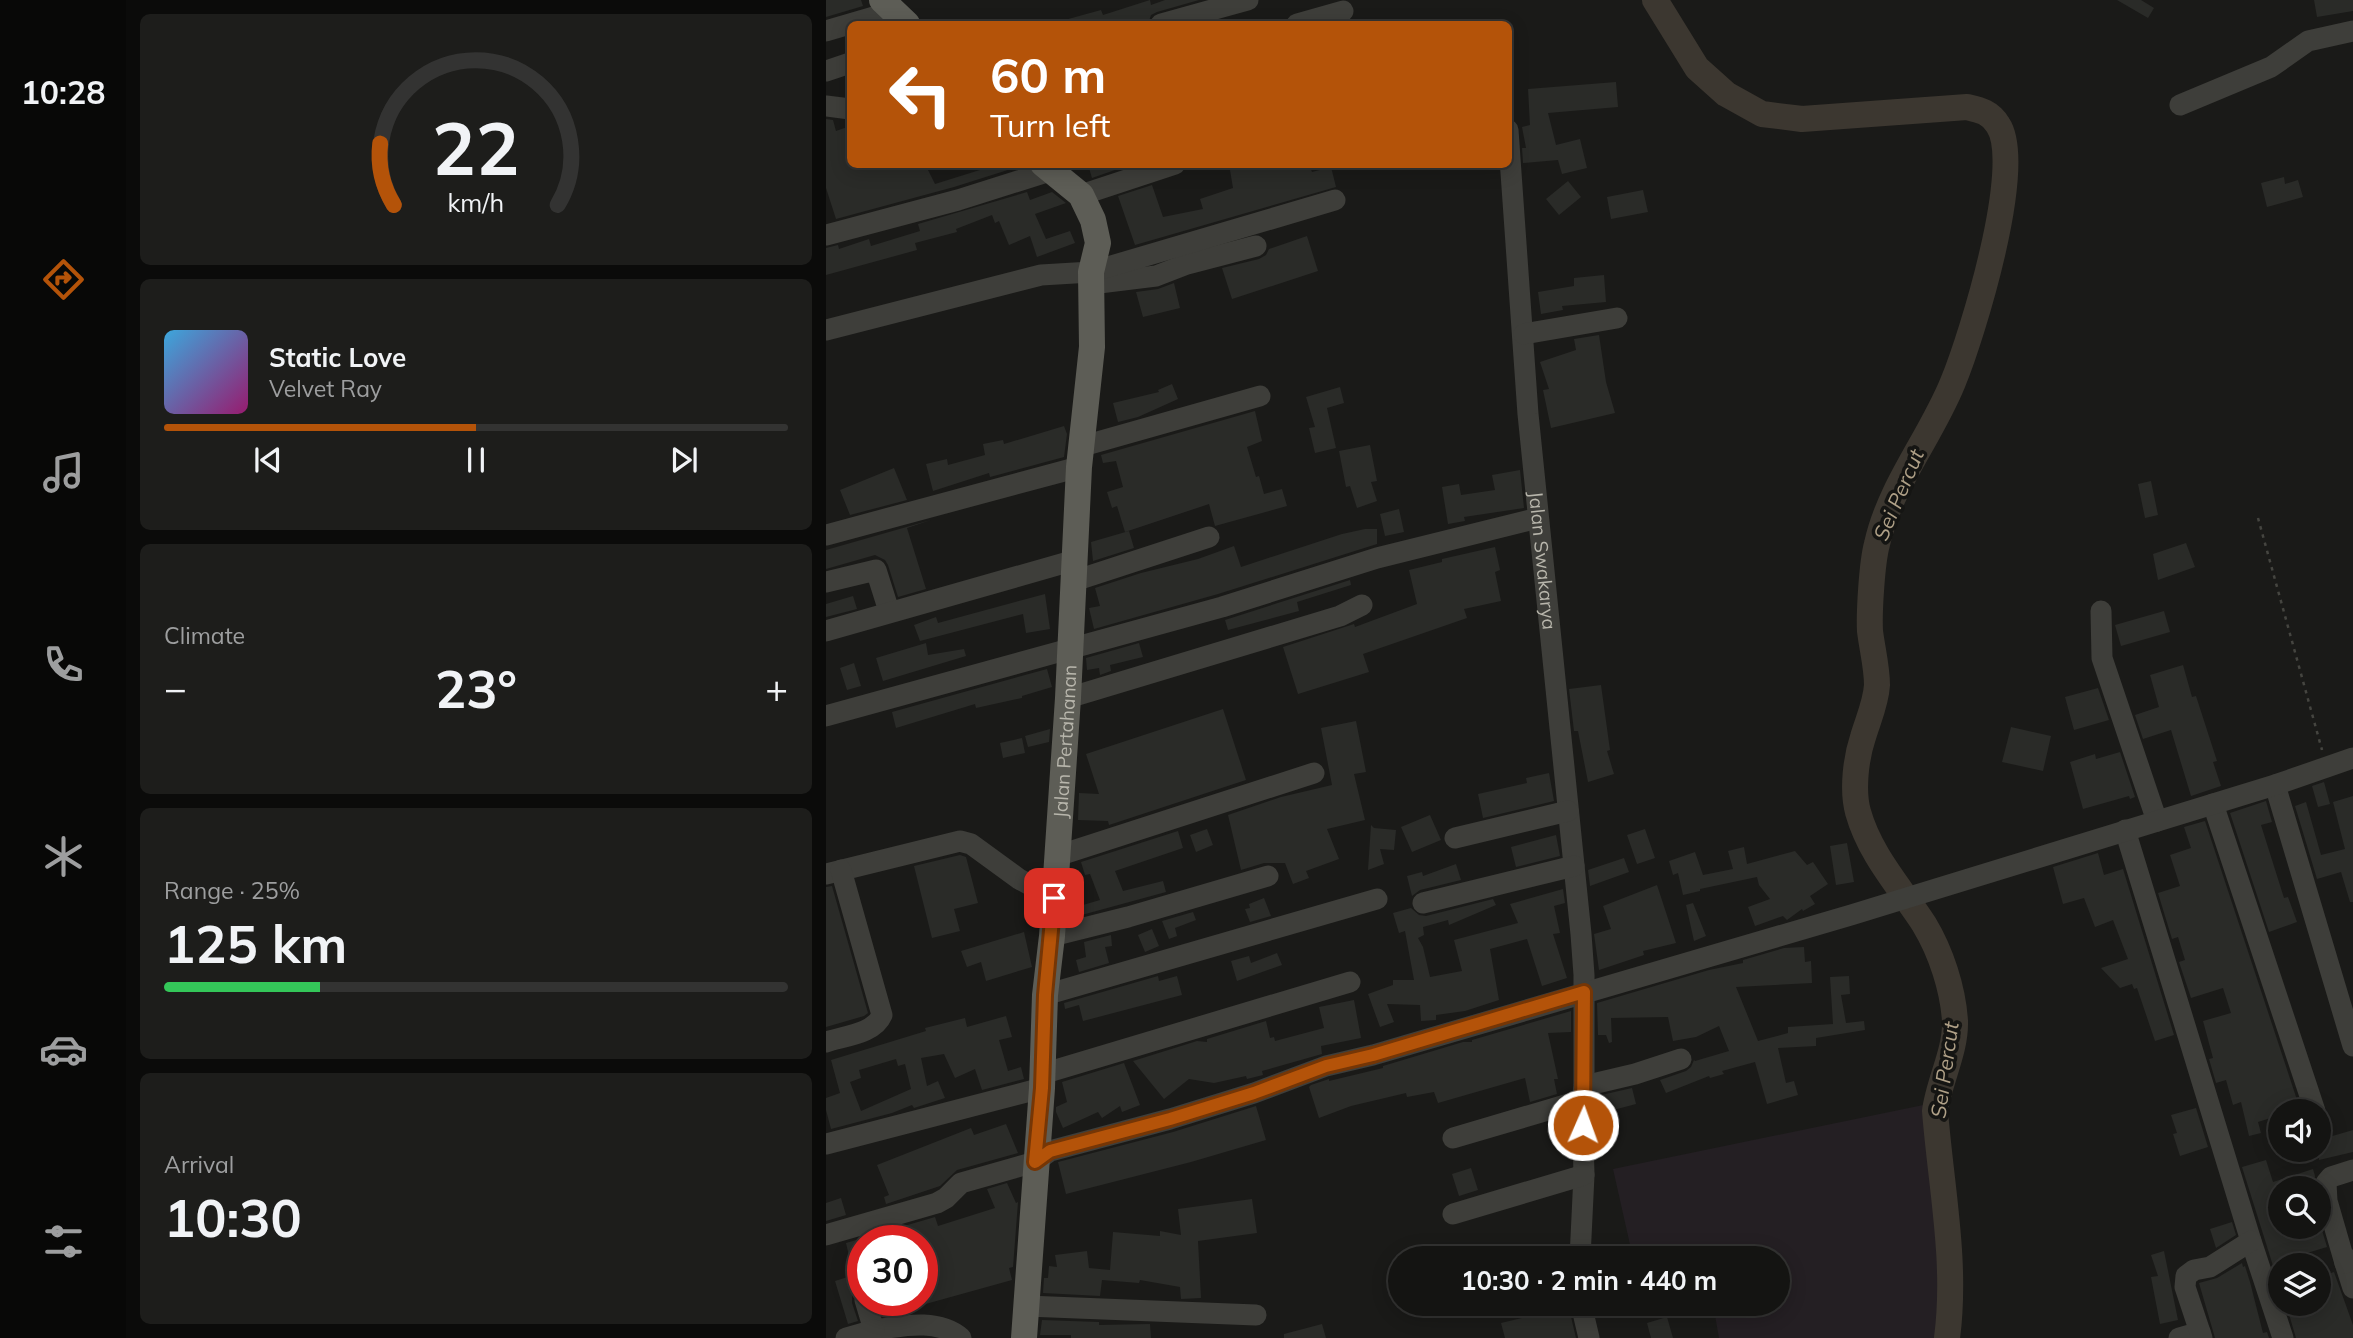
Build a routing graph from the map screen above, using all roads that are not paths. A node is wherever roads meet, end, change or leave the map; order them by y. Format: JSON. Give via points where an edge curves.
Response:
{"nodes":[{"id":1,"x":1248,"y":0,"type":"edge"},
{"id":2,"x":1343,"y":11,"type":"dead end"},
{"id":3,"x":894,"y":12,"type":"edge"},
{"id":4,"x":862,"y":21,"type":"edge"},
{"id":5,"x":1172,"y":21,"type":"edge"},
{"id":6,"x":1308,"y":21,"type":"edge"},
{"id":7,"x":847,"y":25,"type":"edge"},
{"id":8,"x":826,"y":31,"type":"edge"},
{"id":9,"x":2353,"y":31,"type":"edge"},
{"id":10,"x":847,"y":65,"type":"edge"},
{"id":11,"x":826,"y":71,"type":"edge"},
{"id":12,"x":2180,"y":105,"type":"dead end"},
{"id":13,"x":826,"y":106,"type":"edge"},
{"id":14,"x":847,"y":109,"type":"edge"},
{"id":15,"x":1046,"y":168,"type":"edge"},
{"id":16,"x":1163,"y":168,"type":"edge"},
{"id":17,"x":1511,"y":168,"type":"edge"},
{"id":18,"x":1081,"y":195,"type":"junction"},
{"id":19,"x":1335,"y":200,"type":"dead end"},
{"id":20,"x":826,"y":235,"type":"edge"},
{"id":21,"x":1256,"y":246,"type":"dead end"},
{"id":22,"x":1091,"y":278,"type":"junction"},
{"id":23,"x":1617,"y":318,"type":"dead end"},
{"id":24,"x":826,"y":330,"type":"edge"},
{"id":25,"x":1524,"y":334,"type":"junction"},
{"id":26,"x":1260,"y":396,"type":"dead end"},
{"id":27,"x":1081,"y":456,"type":"junction"},
{"id":28,"x":1538,"y":518,"type":"junction"},
{"id":29,"x":826,"y":535,"type":"edge"},
{"id":30,"x":1209,"y":537,"type":"dead end"},
{"id":31,"x":1075,"y":570,"type":"junction"},
{"id":32,"x":881,"y":581,"type":"junction"},
{"id":33,"x":826,"y":582,"type":"edge"},
{"id":34,"x":826,"y":596,"type":"edge"},
{"id":35,"x":1362,"y":606,"type":"dead end"},
{"id":36,"x":889,"y":611,"type":"junction"},
{"id":37,"x":2101,"y":611,"type":"dead end"},
{"id":38,"x":826,"y":631,"type":"edge"},
{"id":39,"x":1070,"y":649,"type":"junction"},
{"id":40,"x":1068,"y":698,"type":"junction"},
{"id":41,"x":826,"y":716,"type":"edge"},
{"id":42,"x":2353,"y":758,"type":"edge"},
{"id":43,"x":1314,"y":773,"type":"dead end"},
{"id":44,"x":2275,"y":785,"type":"junction"},
{"id":45,"x":2213,"y":804,"type":"junction"},
{"id":46,"x":1568,"y":811,"type":"junction"},
{"id":47,"x":2157,"y":821,"type":"junction"},
{"id":48,"x":2125,"y":830,"type":"junction"},
{"id":49,"x":1455,"y":838,"type":"dead end"},
{"id":50,"x":1057,"y":856,"type":"junction"},
{"id":51,"x":1574,"y":866,"type":"junction"},
{"id":52,"x":834,"y":872,"type":"edge"},
{"id":53,"x":1268,"y":876,"type":"dead end"},
{"id":54,"x":1054,"y":898,"type":"junction"},
{"id":55,"x":1377,"y":899,"type":"dead end"},
{"id":56,"x":1423,"y":903,"type":"dead end"},
{"id":57,"x":1052,"y":936,"type":"junction"},
{"id":58,"x":1350,"y":982,"type":"dead end"},
{"id":59,"x":1584,"y":992,"type":"junction"},
{"id":60,"x":1045,"y":995,"type":"junction"},
{"id":61,"x":826,"y":1042,"type":"edge"},
{"id":62,"x":2353,"y":1046,"type":"edge"},
{"id":63,"x":1681,"y":1059,"type":"dead end"},
{"id":64,"x":1042,"y":1081,"type":"junction"},
{"id":65,"x":1583,"y":1093,"type":"junction"},
{"id":66,"x":2311,"y":1099,"type":"edge"},
{"id":67,"x":1453,"y":1138,"type":"dead end"},
{"id":68,"x":826,"y":1144,"type":"edge"},
{"id":69,"x":1035,"y":1162,"type":"junction"},
{"id":70,"x":2353,"y":1170,"type":"edge"},
{"id":71,"x":1584,"y":1175,"type":"junction"},
{"id":72,"x":1453,"y":1214,"type":"dead end"},
{"id":73,"x":826,"y":1235,"type":"edge"},
{"id":74,"x":2251,"y":1241,"type":"junction"},
{"id":75,"x":1581,"y":1246,"type":"edge"},
{"id":76,"x":2349,"y":1261,"type":"edge"},
{"id":77,"x":2353,"y":1288,"type":"edge"},
{"id":78,"x":1026,"y":1306,"type":"junction"},
{"id":79,"x":1256,"y":1315,"type":"dead end"},
{"id":80,"x":870,"y":1316,"type":"edge"},
{"id":81,"x":1583,"y":1316,"type":"edge"},
{"id":82,"x":874,"y":1330,"type":"junction"},
{"id":83,"x":2201,"y":1335,"type":"edge"},
{"id":84,"x":846,"y":1338,"type":"edge"},
{"id":85,"x":961,"y":1338,"type":"edge"},
{"id":86,"x":1024,"y":1338,"type":"edge"},
{"id":87,"x":1588,"y":1338,"type":"edge"},
{"id":88,"x":2179,"y":1338,"type":"edge"},
{"id":89,"x":2283,"y":1338,"type":"edge"}],
"edges":[{"from":1,"to":5,"type":"street"},
{"from":2,"to":6,"type":"street"},
{"from":3,"to":4,"type":"street"},
{"from":7,"to":8,"type":"street"},
{"from":9,"to":12,"type":"street","via":[[2308,41],[2271,67]]},
{"from":10,"to":11,"type":"street"},
{"from":13,"to":14,"type":"street"},
{"from":15,"to":18,"type":"main road","name":"Jalan Pertahanan"},
{"from":15,"to":20,"type":"street","via":[[958,200]]},
{"from":16,"to":18,"type":"street"},
{"from":17,"to":25,"type":"street","name":"Jalan Swakarya"},
{"from":18,"to":22,"type":"main road","name":"Jalan Pertahanan","via":[[1098,243]]},
{"from":19,"to":22,"type":"street"},
{"from":21,"to":22,"type":"street","via":[[1156,275]]},
{"from":22,"to":24,"type":"street","via":[[1041,275]]},
{"from":22,"to":27,"type":"main road","name":"Jalan Pertahanan","via":[[1092,347]]},
{"from":23,"to":25,"type":"street"},
{"from":25,"to":28,"type":"street","name":"Jalan Swakarya"},
{"from":26,"to":27,"type":"street"},
{"from":27,"to":29,"type":"street"},
{"from":27,"to":31,"type":"main road","name":"Jalan Pertahanan"},
{"from":28,"to":39,"type":"street","via":[[1377,558]]},
{"from":28,"to":46,"type":"street","name":"Jalan Swakarya"},
{"from":30,"to":31,"type":"street"},
{"from":31,"to":36,"type":"street"},
{"from":31,"to":39,"type":"main road","name":"Jalan Pertahanan"},
{"from":32,"to":33,"type":"street","via":[[874,569]]},
{"from":32,"to":34,"type":"street"},
{"from":32,"to":36,"type":"street"},
{"from":35,"to":40,"type":"street"},
{"from":36,"to":38,"type":"street"},
{"from":37,"to":47,"type":"street","via":[[2102,658]]},
{"from":39,"to":40,"type":"main road","name":"Jalan Pertahanan"},
{"from":39,"to":41,"type":"street"},
{"from":40,"to":50,"type":"main road","name":"Jalan Pertahanan"},
{"from":42,"to":44,"type":"street"},
{"from":43,"to":50,"type":"street"},
{"from":44,"to":45,"type":"street"},
{"from":44,"to":62,"type":"street"},
{"from":45,"to":47,"type":"street"},
{"from":45,"to":66,"type":"street"},
{"from":46,"to":49,"type":"street"},
{"from":46,"to":51,"type":"street","name":"Jalan Swakarya"},
{"from":47,"to":48,"type":"street"},
{"from":48,"to":59,"type":"street"},
{"from":48,"to":74,"type":"street"},
{"from":50,"to":54,"type":"main road","name":"Jalan Pertahanan"},
{"from":51,"to":56,"type":"street"},
{"from":51,"to":59,"type":"street","name":"Jalan Swakarya"},
{"from":52,"to":54,"type":"street","via":[[960,841]]},
{"from":52,"to":61,"type":"street","via":[[882,1015],[870,1029]]},
{"from":53,"to":57,"type":"street"},
{"from":54,"to":57,"type":"main road","name":"Jalan Pertahanan"},
{"from":55,"to":60,"type":"street"},
{"from":57,"to":60,"type":"main road","name":"Jalan Pertahanan"},
{"from":58,"to":64,"type":"street"},
{"from":59,"to":65,"type":"street","name":"Jalan Swakarya"},
{"from":59,"to":69,"type":"street","via":[[1326,1066],[1170,1119],[1050,1151]]},
{"from":60,"to":64,"type":"main road","name":"Jalan Pertahanan"},
{"from":63,"to":65,"type":"street"},
{"from":64,"to":68,"type":"street"},
{"from":64,"to":69,"type":"main road","name":"Jalan Pertahanan"},
{"from":65,"to":67,"type":"street"},
{"from":65,"to":71,"type":"street","name":"Jalan Swakarya"},
{"from":69,"to":73,"type":"street","via":[[961,1183],[937,1203]]},
{"from":69,"to":78,"type":"main road","name":"Jalan Pertahanan"},
{"from":70,"to":76,"type":"street","via":[[2326,1183],[2327,1201]]},
{"from":71,"to":72,"type":"street"},
{"from":71,"to":75,"type":"street","name":"Jalan Swakarya"},
{"from":74,"to":83,"type":"street","via":[[2186,1276],[2185,1287]]},
{"from":74,"to":89,"type":"street"},
{"from":76,"to":77,"type":"street"},
{"from":78,"to":79,"type":"street"},
{"from":78,"to":86,"type":"main road","name":"Jalan Pertahanan"},
{"from":80,"to":82,"type":"street"},
{"from":81,"to":87,"type":"street"},
{"from":82,"to":84,"type":"street"},
{"from":82,"to":85,"type":"street","via":[[934,1326]]},
{"from":83,"to":88,"type":"street"}]}
